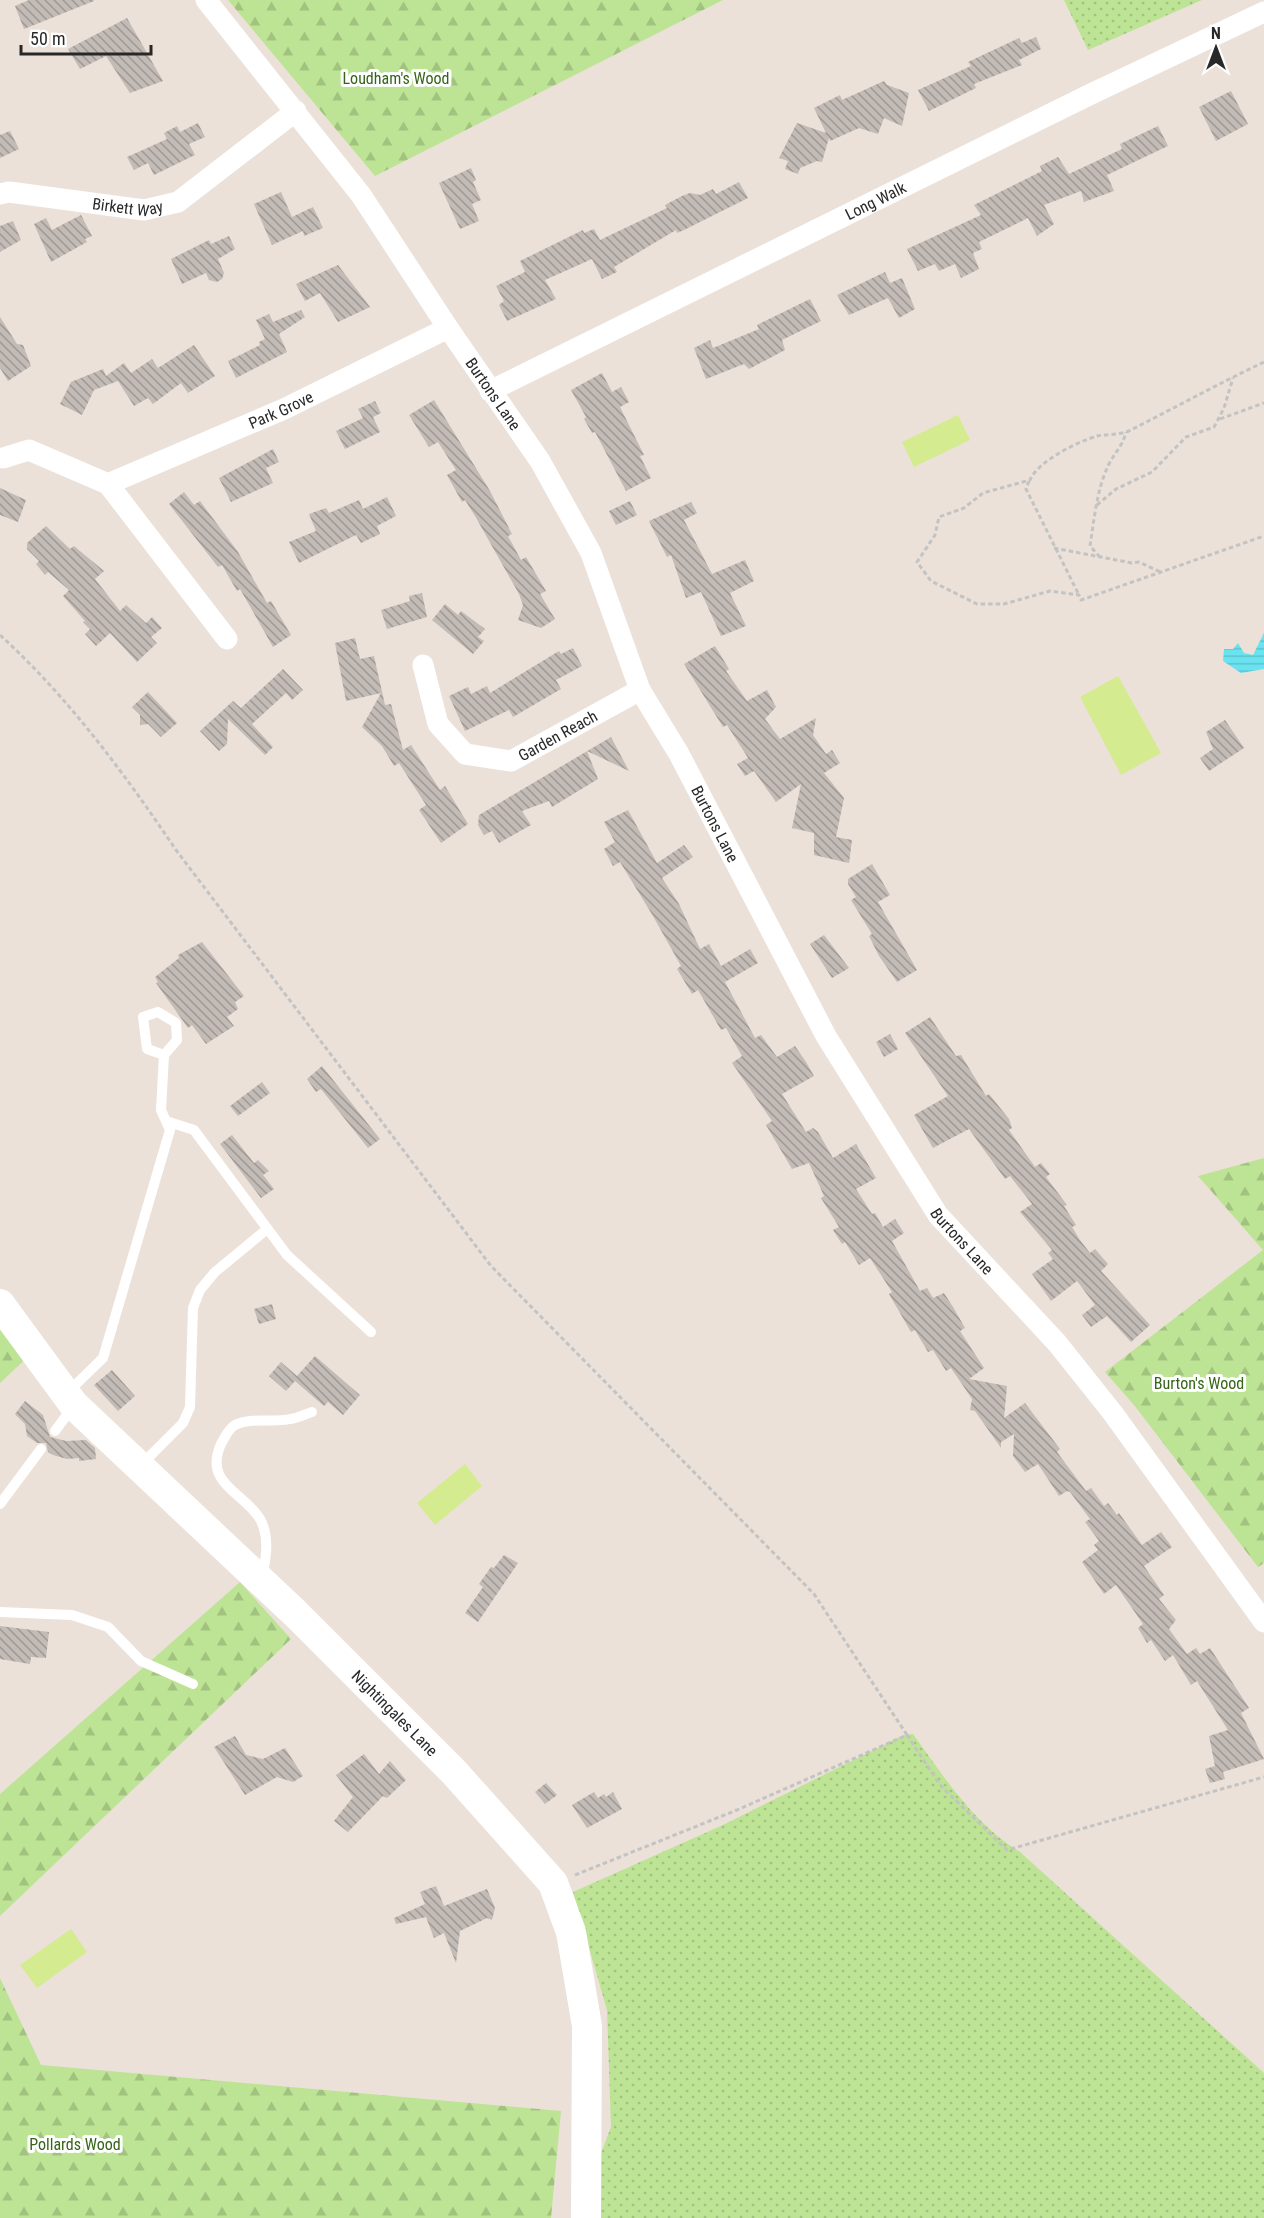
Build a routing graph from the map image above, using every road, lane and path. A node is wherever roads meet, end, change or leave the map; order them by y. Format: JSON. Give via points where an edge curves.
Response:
{"nodes":[{"id":1,"x":206,"y":0,"type":"edge"},
{"id":2,"x":1264,"y":12,"type":"edge"},
{"id":3,"x":296,"y":111,"type":"junction"},
{"id":4,"x":0,"y":194,"type":"edge"},
{"id":5,"x":448,"y":328,"type":"junction"},
{"id":6,"x":1264,"y":362,"type":"edge"},
{"id":7,"x":1233,"y":378,"type":"junction"},
{"id":8,"x":490,"y":391,"type":"junction"},
{"id":9,"x":1264,"y":403,"type":"edge"},
{"id":10,"x":1218,"y":419,"type":"junction"},
{"id":11,"x":1126,"y":432,"type":"junction"},
{"id":12,"x":3,"y":458,"type":"dead end"},
{"id":13,"x":1030,"y":480,"type":"junction"},
{"id":14,"x":108,"y":484,"type":"junction"},
{"id":15,"x":1097,"y":505,"type":"junction"},
{"id":16,"x":1264,"y":536,"type":"edge"},
{"id":17,"x":1054,"y":549,"type":"junction"},
{"id":18,"x":1100,"y":557,"type":"junction"},
{"id":19,"x":1160,"y":572,"type":"junction"},
{"id":20,"x":1079,"y":595,"type":"junction"},
{"id":21,"x":0,"y":635,"type":"edge"},
{"id":22,"x":227,"y":639,"type":"dead end"},
{"id":23,"x":423,"y":665,"type":"dead end"},
{"id":24,"x":640,"y":690,"type":"junction"},
{"id":25,"x":164,"y":1055,"type":"dead end"},
{"id":26,"x":166,"y":1122,"type":"junction"},
{"id":27,"x":266,"y":1230,"type":"junction"},
{"id":28,"x":0,"y":1304,"type":"edge"},
{"id":29,"x":371,"y":1332,"type":"dead end"},
{"id":30,"x":70,"y":1400,"type":"junction"},
{"id":31,"x":312,"y":1412,"type":"dead end"},
{"id":32,"x":55,"y":1431,"type":"dead end"},
{"id":33,"x":41,"y":1449,"type":"dead end"},
{"id":34,"x":139,"y":1467,"type":"junction"},
{"id":35,"x":0,"y":1504,"type":"edge"},
{"id":36,"x":262,"y":1581,"type":"junction"},
{"id":37,"x":0,"y":1612,"type":"edge"},
{"id":38,"x":1264,"y":1622,"type":"edge"},
{"id":39,"x":193,"y":1684,"type":"dead end"},
{"id":40,"x":907,"y":1735,"type":"junction"},
{"id":41,"x":1264,"y":1777,"type":"edge"},
{"id":42,"x":553,"y":1883,"type":"junction"},
{"id":43,"x":586,"y":2218,"type":"edge"}],
"edges":[{"from":1,"to":3,"type":"street","name":"Burtons Lane"},
{"from":2,"to":8,"type":"street","name":"Long Walk"},
{"from":3,"to":4,"type":"street","name":"Birkett Way","via":[[178,202],[144,210]]},
{"from":3,"to":5,"type":"street","name":"Burtons Lane","via":[[361,195]]},
{"from":5,"to":8,"type":"street","name":"Burtons Lane"},
{"from":5,"to":14,"type":"street","name":"Park Grove","via":[[284,409]]},
{"from":6,"to":7,"type":"path"},
{"from":7,"to":10,"type":"path"},
{"from":7,"to":11,"type":"path"},
{"from":8,"to":24,"type":"street","name":"Burtons Lane","via":[[540,461],[591,553]]},
{"from":9,"to":10,"type":"path"},
{"from":10,"to":15,"type":"path","via":[[1214,427],[1186,437],[1152,472],[1116,489]]},
{"from":11,"to":13,"type":"path","via":[[1096,437],[1052,457]]},
{"from":11,"to":15,"type":"path","via":[[1124,444],[1108,466]]},
{"from":12,"to":14,"type":"street","via":[[29,450]]},
{"from":13,"to":17,"type":"path","via":[[1026,489]]},
{"from":13,"to":20,"type":"path","via":[[983,493],[964,508],[939,518],[935,536],[917,562],[932,581],[977,604],[1004,604],[1050,591]]},
{"from":14,"to":22,"type":"street"},
{"from":15,"to":18,"type":"path","via":[[1090,546]]},
{"from":16,"to":19,"type":"path"},
{"from":17,"to":18,"type":"path"},
{"from":17,"to":20,"type":"path"},
{"from":18,"to":19,"type":"path","via":[[1139,562]]},
{"from":19,"to":20,"type":"path","via":[[1082,600]]},
{"from":21,"to":40,"type":"path","via":[[76,714],[123,774],[176,850],[491,1266],[814,1594]]},
{"from":23,"to":24,"type":"street","name":"Garden Reach","via":[[438,724],[465,754],[512,761]]},
{"from":24,"to":38,"type":"street","name":"Burtons Lane","via":[[679,754],[826,1036],[938,1215],[1057,1343]]},
{"from":25,"to":26,"type":"lane","via":[[161,1110]]},
{"from":26,"to":27,"type":"lane","via":[[194,1131]]},
{"from":26,"to":30,"type":"lane","via":[[170,1130],[103,1358]]},
{"from":27,"to":29,"type":"lane","via":[[287,1255]]},
{"from":27,"to":34,"type":"lane","via":[[215,1272],[200,1290],[193,1308],[190,1407],[183,1423]]},
{"from":28,"to":30,"type":"main road","name":"Nightingales Lane"},
{"from":30,"to":32,"type":"lane"},
{"from":30,"to":34,"type":"main road","name":"Nightingales Lane"},
{"from":31,"to":36,"type":"lane","via":[[291,1419],[235,1426],[225,1435],[217,1453],[217,1471],[229,1490],[259,1518],[265,1531],[267,1553]]},
{"from":33,"to":35,"type":"lane"},
{"from":34,"to":36,"type":"main road","name":"Nightingales Lane"},
{"from":36,"to":42,"type":"main road","name":"Nightingales Lane","via":[[453,1771]]},
{"from":37,"to":39,"type":"lane","via":[[72,1615],[108,1627],[141,1661]]},
{"from":40,"to":41,"type":"path","via":[[940,1785],[1007,1850]]},
{"from":40,"to":42,"type":"path","via":[[737,1810]]},
{"from":42,"to":43,"type":"main road","name":"Nightingales Lane","via":[[571,1932],[587,2026]]}]}
